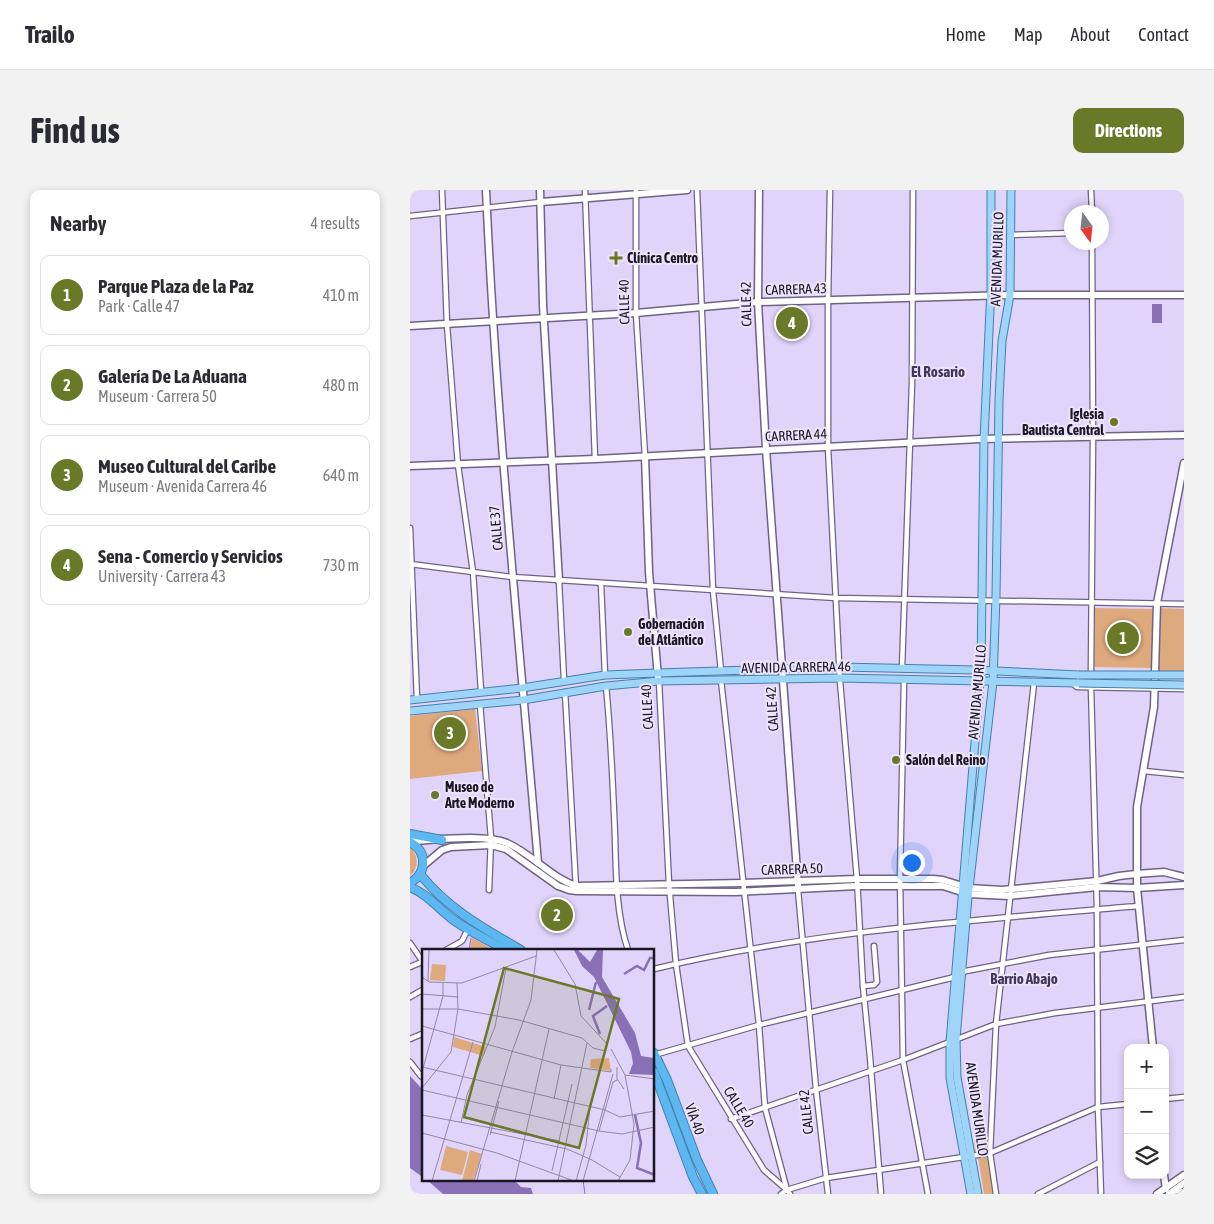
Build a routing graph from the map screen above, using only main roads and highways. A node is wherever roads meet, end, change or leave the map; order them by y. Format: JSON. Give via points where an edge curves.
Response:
{"nodes":[{"id":1,"x":991,"y":190,"type":"edge"},
{"id":2,"x":1011,"y":190,"type":"edge"},
{"id":3,"x":994,"y":659,"type":"junction"},
{"id":4,"x":980,"y":670,"type":"junction"},
{"id":5,"x":993,"y":671,"type":"junction"},
{"id":6,"x":1004,"y":671,"type":"junction"},
{"id":7,"x":1184,"y":674,"type":"edge"},
{"id":8,"x":980,"y":682,"type":"junction"},
{"id":9,"x":993,"y":682,"type":"junction"},
{"id":10,"x":1184,"y":684,"type":"edge"},
{"id":11,"x":414,"y":700,"type":"edge"},
{"id":12,"x":410,"y":711,"type":"edge"},
{"id":13,"x":410,"y":834,"type":"edge"},
{"id":14,"x":442,"y":840,"type":"road end"},
{"id":15,"x":410,"y":842,"type":"edge"},
{"id":16,"x":422,"y":870,"type":"junction"},
{"id":17,"x":410,"y":885,"type":"edge"},
{"id":18,"x":966,"y":890,"type":"junction"},
{"id":19,"x":504,"y":949,"type":"edge"},
{"id":20,"x":519,"y":949,"type":"edge"},
{"id":21,"x":655,"y":1055,"type":"edge"},
{"id":22,"x":655,"y":1075,"type":"edge"},
{"id":23,"x":967,"y":1156,"type":"junction"},
{"id":24,"x":702,"y":1194,"type":"edge"},
{"id":25,"x":713,"y":1194,"type":"edge"},
{"id":26,"x":971,"y":1194,"type":"edge"},
{"id":27,"x":978,"y":1194,"type":"edge"}],
"edges":[{"from":1,"to":4,"type":"main road","name":"AVENIDA MURILLO"},
{"from":2,"to":3,"type":"main road","name":"AVENIDA MURILLO","via":[[1010,295],[1001,350]]},
{"from":3,"to":5,"type":"main road","name":"AVENIDA MURILLO"},
{"from":3,"to":6,"type":"main road"},
{"from":4,"to":5,"type":"main road","name":"AVENIDA CARRERA 46"},
{"from":4,"to":8,"type":"main road","name":"AVENIDA MURILLO"},
{"from":4,"to":11,"type":"main road","name":"AVENIDA CARRERA 46","via":[[840,667],[606,675]]},
{"from":5,"to":6,"type":"main road","name":"AVENIDA CARRERA 46"},
{"from":5,"to":9,"type":"main road","name":"AVENIDA MURILLO"},
{"from":6,"to":7,"type":"main road","name":"AVENIDA CARRERA 46","bridge":true},
{"from":8,"to":9,"type":"main road","name":"AVENIDA CARRERA 46"},
{"from":8,"to":12,"type":"main road","name":"AVENIDA CARRERA 46","via":[[840,678],[659,681],[523,700]]},
{"from":8,"to":18,"type":"main road","name":"AVENIDA MURILLO"},
{"from":9,"to":10,"type":"main road","name":"AVENIDA CARRERA 46","bridge":true},
{"from":9,"to":18,"type":"main road","name":"AVENIDA MURILLO"},
{"from":13,"to":14,"type":"highway"},
{"from":15,"to":16,"type":"highway","via":[[422,854]]},
{"from":16,"to":17,"type":"highway"},
{"from":16,"to":20,"type":"highway","via":[[434,891],[455,910]]},
{"from":17,"to":19,"type":"highway","via":[[451,918]]},
{"from":18,"to":23,"type":"main road","name":"AVENIDA MURILLO","via":[[953,1040]]},
{"from":21,"to":25,"type":"highway","name":"VÍA 40"},
{"from":22,"to":24,"type":"highway","name":"VÍA 40"},
{"from":23,"to":26,"type":"main road","name":"AVENIDA MURILLO"},
{"from":23,"to":27,"type":"main road","name":"AVENIDA MURILLO"}]}
